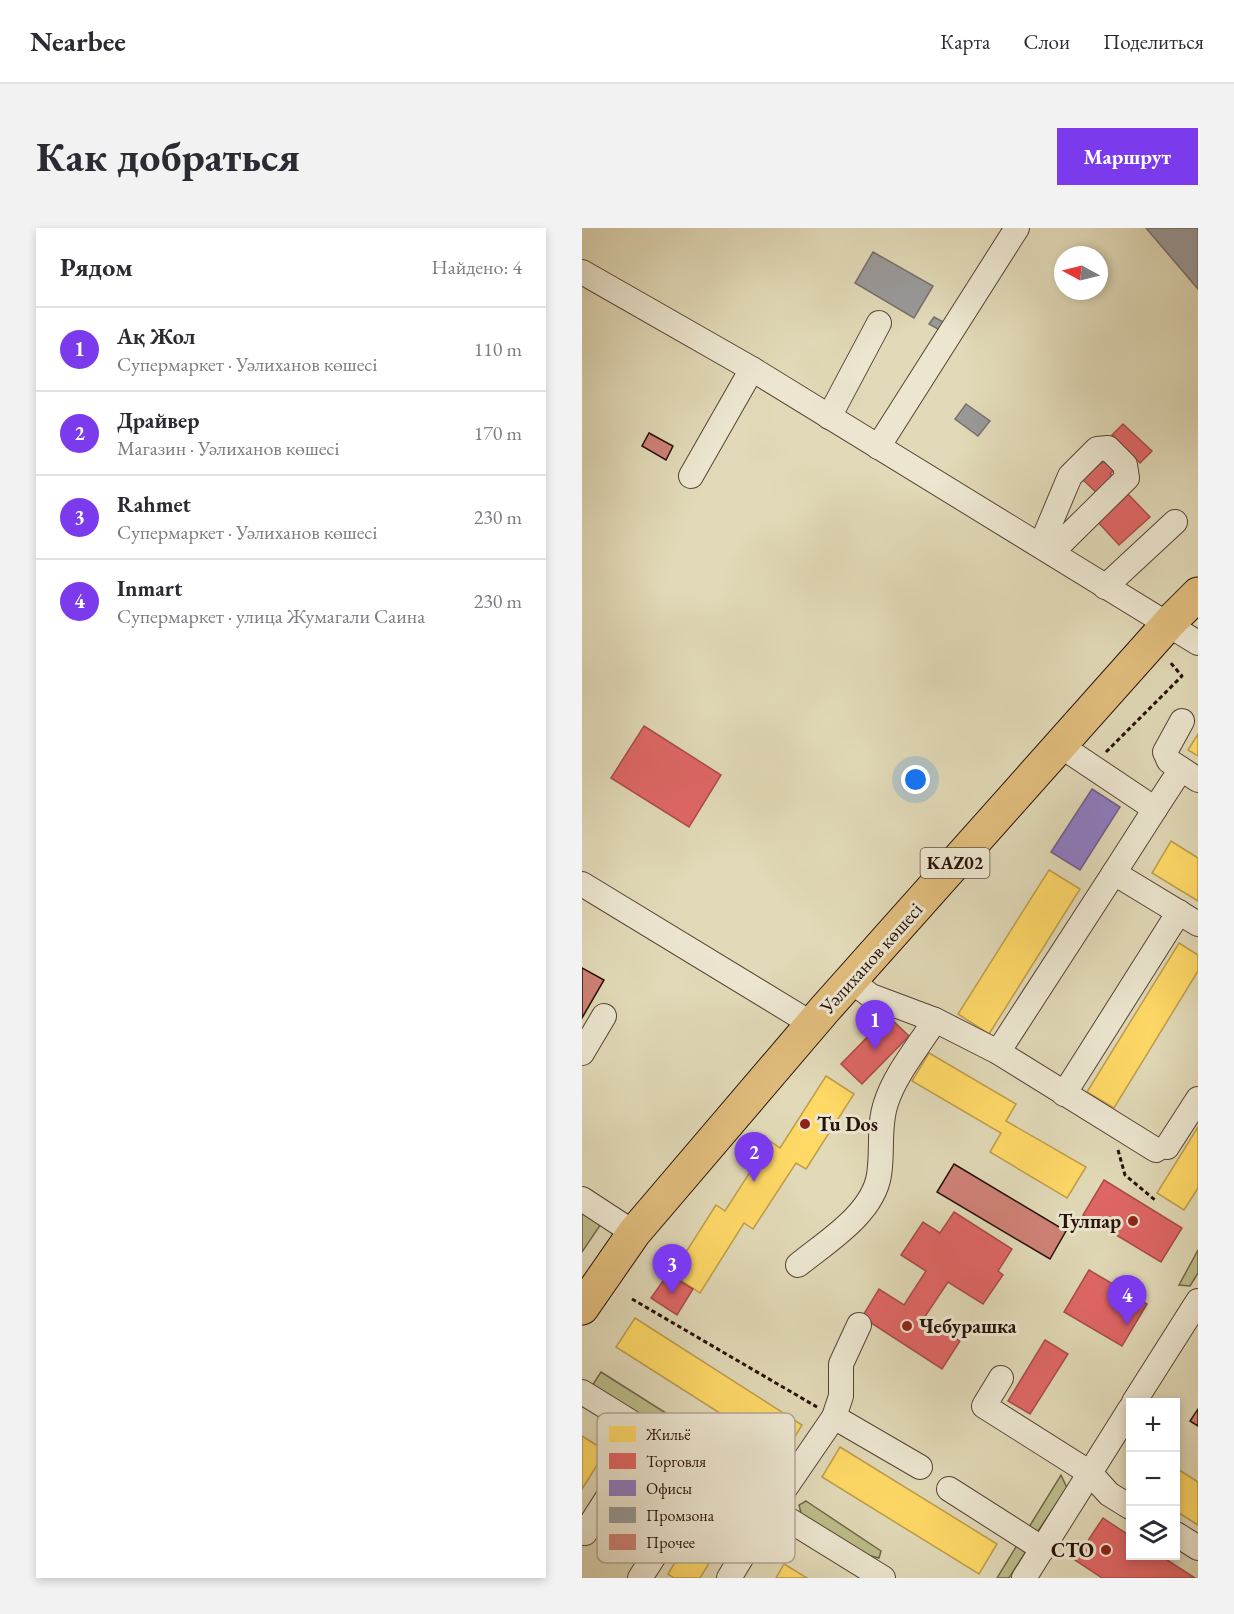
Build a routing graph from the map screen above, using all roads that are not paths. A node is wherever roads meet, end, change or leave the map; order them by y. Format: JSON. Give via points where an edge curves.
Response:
{"nodes":[{"id":1,"x":1017,"y":228,"type":"edge"},
{"id":2,"x":582,"y":272,"type":"edge"},
{"id":3,"x":879,"y":323,"type":"dead end"},
{"id":4,"x":752,"y":369,"type":"junction"},
{"id":5,"x":828,"y":417,"type":"junction"},
{"id":6,"x":878,"y":447,"type":"junction"},
{"id":7,"x":691,"y":476,"type":"dead end"},
{"id":8,"x":1175,"y":522,"type":"dead end"},
{"id":9,"x":1105,"y":587,"type":"junction"},
{"id":10,"x":1198,"y":594,"type":"edge"},
{"id":11,"x":1169,"y":623,"type":"junction"},
{"id":12,"x":1198,"y":643,"type":"edge"},
{"id":13,"x":1182,"y":721,"type":"dead end"},
{"id":14,"x":1061,"y":746,"type":"junction"},
{"id":15,"x":1190,"y":774,"type":"edge"},
{"id":16,"x":1155,"y":808,"type":"junction"},
{"id":17,"x":1114,"y":873,"type":"junction"},
{"id":18,"x":582,"y":884,"type":"edge"},
{"id":19,"x":1188,"y":918,"type":"edge"},
{"id":20,"x":850,"y":980,"type":"junction"},
{"id":21,"x":604,"y":1016,"type":"dead end"},
{"id":22,"x":935,"y":1020,"type":"junction"},
{"id":23,"x":812,"y":1024,"type":"junction"},
{"id":24,"x":998,"y":1052,"type":"junction"},
{"id":25,"x":582,"y":1053,"type":"edge"},
{"id":26,"x":1064,"y":1094,"type":"junction"},
{"id":27,"x":1198,"y":1099,"type":"edge"},
{"id":28,"x":582,"y":1199,"type":"edge"},
{"id":29,"x":634,"y":1233,"type":"junction"},
{"id":30,"x":798,"y":1266,"type":"dead end"},
{"id":31,"x":1198,"y":1302,"type":"edge"},
{"id":32,"x":582,"y":1308,"type":"edge"},
{"id":33,"x":859,"y":1325,"type":"dead end"},
{"id":34,"x":1001,"y":1378,"type":"dead end"},
{"id":35,"x":582,"y":1392,"type":"edge"},
{"id":36,"x":1137,"y":1398,"type":"edge"},
{"id":37,"x":616,"y":1413,"type":"edge"},
{"id":38,"x":834,"y":1417,"type":"junction"},
{"id":39,"x":1126,"y":1417,"type":"edge"},
{"id":40,"x":920,"y":1467,"type":"dead end"},
{"id":41,"x":1090,"y":1473,"type":"junction"},
{"id":42,"x":795,"y":1474,"type":"edge"},
{"id":43,"x":949,"y":1489,"type":"dead end"},
{"id":44,"x":1126,"y":1503,"type":"edge"},
{"id":45,"x":597,"y":1514,"type":"edge"},
{"id":46,"x":795,"y":1524,"type":"edge"},
{"id":47,"x":585,"y":1533,"type":"dead end"},
{"id":48,"x":1180,"y":1537,"type":"edge"},
{"id":49,"x":1198,"y":1548,"type":"edge"},
{"id":50,"x":1043,"y":1549,"type":"junction"},
{"id":51,"x":650,"y":1563,"type":"edge"},
{"id":52,"x":738,"y":1563,"type":"edge"},
{"id":53,"x":640,"y":1578,"type":"edge"},
{"id":54,"x":729,"y":1578,"type":"edge"},
{"id":55,"x":883,"y":1578,"type":"edge"},
{"id":56,"x":1024,"y":1578,"type":"edge"}],
"edges":[{"from":1,"to":6,"type":"street"},
{"from":2,"to":4,"type":"street"},
{"from":3,"to":5,"type":"street"},
{"from":4,"to":5,"type":"street"},
{"from":4,"to":7,"type":"street"},
{"from":5,"to":6,"type":"street"},
{"from":6,"to":9,"type":"street"},
{"from":8,"to":9,"type":"street"},
{"from":9,"to":11,"type":"street"},
{"from":10,"to":11,"type":"highway","name":"Уәлиханов көшесі","number":"KАZ02"},
{"from":11,"to":12,"type":"street"},
{"from":11,"to":14,"type":"highway","name":"Уәлиханов көшесі","number":"KАZ02"},
{"from":13,"to":15,"type":"street","via":[[1165,752],[1169,761]]},
{"from":14,"to":16,"type":"street"},
{"from":14,"to":20,"type":"highway","name":"Уәлиханов көшесі","number":"KАZ02"},
{"from":15,"to":16,"type":"street"},
{"from":16,"to":17,"type":"street"},
{"from":17,"to":19,"type":"street"},
{"from":17,"to":24,"type":"street"},
{"from":18,"to":23,"type":"street"},
{"from":19,"to":26,"type":"street"},
{"from":20,"to":22,"type":"street","via":[[871,996]]},
{"from":20,"to":23,"type":"highway","name":"Уәлиханов көшесі","number":"KАZ02"},
{"from":21,"to":25,"type":"street"},
{"from":22,"to":24,"type":"street"},
{"from":22,"to":30,"type":"street","via":[[887,1099],[881,1117],[875,1189],[845,1227]]},
{"from":23,"to":29,"type":"highway","name":"Уәлиханов көшесі","number":"KАZ02"},
{"from":24,"to":26,"type":"street"},
{"from":26,"to":27,"type":"street","via":[[1161,1149]]},
{"from":28,"to":29,"type":"street"},
{"from":29,"to":32,"type":"highway","name":"Уәлиханов көшесі","number":"KАZ02"},
{"from":31,"to":36,"type":"street"},
{"from":33,"to":38,"type":"street","via":[[841,1364],[841,1396]]},
{"from":34,"to":41,"type":"street","via":[[984,1407]]},
{"from":35,"to":37,"type":"street"},
{"from":38,"to":40,"type":"street"},
{"from":38,"to":42,"type":"street"},
{"from":39,"to":41,"type":"street"},
{"from":41,"to":44,"type":"street","via":[[1109,1494]]},
{"from":41,"to":50,"type":"street"},
{"from":43,"to":50,"type":"street"},
{"from":45,"to":47,"type":"street"},
{"from":46,"to":55,"type":"street"},
{"from":48,"to":49,"type":"street"},
{"from":50,"to":56,"type":"street"},
{"from":51,"to":53,"type":"street"},
{"from":52,"to":54,"type":"street"}]}
